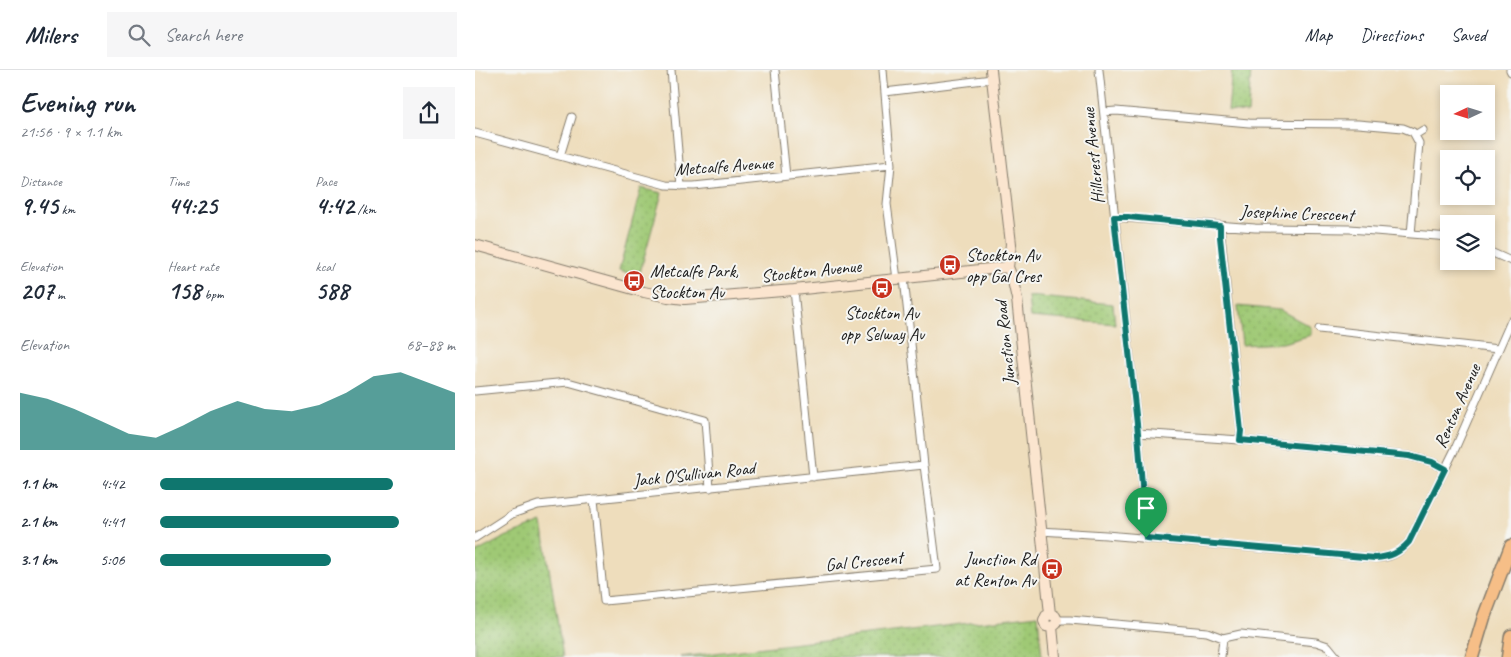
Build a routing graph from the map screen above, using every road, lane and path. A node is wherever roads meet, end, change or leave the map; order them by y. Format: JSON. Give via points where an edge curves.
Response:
{"nodes":[{"id":1,"x":671,"y":70,"type":"edge"},
{"id":2,"x":775,"y":70,"type":"edge"},
{"id":3,"x":883,"y":70,"type":"edge"},
{"id":4,"x":1099,"y":70,"type":"edge"},
{"id":5,"x":991,"y":74,"type":"edge"},
{"id":6,"x":885,"y":92,"type":"junction"},
{"id":7,"x":1104,"y":112,"type":"junction"},
{"id":8,"x":572,"y":117,"type":"dead end"},
{"id":9,"x":1423,"y":130,"type":"dead end"},
{"id":10,"x":475,"y":133,"type":"edge"},
{"id":11,"x":1415,"y":135,"type":"junction"},
{"id":12,"x":560,"y":156,"type":"junction"},
{"id":13,"x":891,"y":165,"type":"junction"},
{"id":14,"x":786,"y":176,"type":"junction"},
{"id":15,"x":681,"y":186,"type":"junction"},
{"id":16,"x":1114,"y":217,"type":"junction"},
{"id":17,"x":1220,"y":226,"type":"junction"},
{"id":18,"x":1411,"y":234,"type":"junction"},
{"id":19,"x":1440,"y":236,"type":"edge"},
{"id":20,"x":475,"y":245,"type":"edge"},
{"id":21,"x":1495,"y":254,"type":"edge"},
{"id":22,"x":1511,"y":261,"type":"edge"},
{"id":23,"x":1008,"y":267,"type":"junction"},
{"id":24,"x":900,"y":279,"type":"junction"},
{"id":25,"x":794,"y":290,"type":"junction"},
{"id":26,"x":1511,"y":321,"type":"edge"},
{"id":27,"x":1319,"y":329,"type":"dead end"},
{"id":28,"x":1498,"y":349,"type":"junction"},
{"id":29,"x":475,"y":390,"type":"edge"},
{"id":30,"x":1138,"y":433,"type":"junction"},
{"id":31,"x":1240,"y":440,"type":"junction"},
{"id":32,"x":924,"y":465,"type":"junction"},
{"id":33,"x":1445,"y":469,"type":"junction"},
{"id":34,"x":813,"y":477,"type":"junction"},
{"id":35,"x":709,"y":488,"type":"junction"},
{"id":36,"x":594,"y":499,"type":"junction"},
{"id":37,"x":1040,"y":530,"type":"junction"},
{"id":38,"x":475,"y":538,"type":"edge"},
{"id":39,"x":1146,"y":538,"type":"junction"},
{"id":40,"x":1511,"y":546,"type":"edge"},
{"id":41,"x":1053,"y":621,"type":"junction"},
{"id":42,"x":1511,"y":636,"type":"edge"},
{"id":43,"x":1223,"y":638,"type":"junction"},
{"id":44,"x":1055,"y":657,"type":"edge"},
{"id":45,"x":1221,"y":657,"type":"edge"},
{"id":46,"x":1337,"y":657,"type":"edge"},
{"id":47,"x":1472,"y":657,"type":"edge"},
{"id":48,"x":1508,"y":657,"type":"edge"}],
"edges":[{"from":1,"to":15,"type":"street"},
{"from":2,"to":14,"type":"street"},
{"from":3,"to":6,"type":"street","name":"Gal Crescent"},
{"from":4,"to":7,"type":"street","name":"Hillcrest Avenue"},
{"from":5,"to":6,"type":"street"},
{"from":5,"to":23,"type":"street","name":"Junction Road","via":[[1011,244]]},
{"from":6,"to":13,"type":"street","name":"Gal Crescent"},
{"from":7,"to":11,"type":"street","via":[[1249,123],[1358,124],[1403,128]]},
{"from":7,"to":16,"type":"street","name":"Hillcrest Avenue"},
{"from":8,"to":12,"type":"street"},
{"from":9,"to":11,"type":"street"},
{"from":10,"to":12,"type":"street","name":"Metcalfe Avenue"},
{"from":11,"to":18,"type":"street","via":[[1419,148]]},
{"from":12,"to":15,"type":"street","name":"Metcalfe Avenue"},
{"from":13,"to":14,"type":"street","name":"Metcalfe Avenue"},
{"from":13,"to":24,"type":"street","name":"Gal Crescent","via":[[887,204]]},
{"from":14,"to":15,"type":"street","name":"Metcalfe Avenue"},
{"from":16,"to":17,"type":"street","name":"Josephine Crescent"},
{"from":16,"to":30,"type":"street","name":"Hillcrest Avenue"},
{"from":17,"to":18,"type":"street","name":"Josephine Crescent"},
{"from":17,"to":31,"type":"street"},
{"from":18,"to":19,"type":"street","name":"Josephine Crescent"},
{"from":20,"to":25,"type":"street","name":"Stockton Avenue","via":[[668,297],[701,299]]},
{"from":21,"to":22,"type":"street"},
{"from":23,"to":24,"type":"street","name":"Stockton Avenue"},
{"from":23,"to":37,"type":"street","name":"Junction Road","via":[[1017,299]]},
{"from":24,"to":25,"type":"street","name":"Stockton Avenue"},
{"from":24,"to":32,"type":"street","name":"Gal Crescent"},
{"from":25,"to":34,"type":"street"},
{"from":26,"to":28,"type":"street","name":"Renton Avenue"},
{"from":27,"to":28,"type":"street"},
{"from":28,"to":33,"type":"street","name":"Renton Avenue"},
{"from":29,"to":35,"type":"street","via":[[568,382],[705,420]]},
{"from":30,"to":31,"type":"street"},
{"from":30,"to":39,"type":"street","name":"Hillcrest Avenue"},
{"from":31,"to":33,"type":"street","via":[[1409,456]]},
{"from":32,"to":34,"type":"street","name":"Jack O'Sullivan Road"},
{"from":32,"to":36,"type":"street","name":"Gal Crescent","via":[[937,569],[604,601]]},
{"from":33,"to":39,"type":"street","name":"Renton Avenue","via":[[1409,542],[1402,550],[1385,558]]},
{"from":34,"to":35,"type":"street","name":"Jack O'Sullivan Road"},
{"from":35,"to":36,"type":"street","name":"Jack O'Sullivan Road"},
{"from":36,"to":38,"type":"street","name":"Jack O'Sullivan Road","via":[[525,508]]},
{"from":37,"to":39,"type":"street","name":"Renton Avenue"},
{"from":37,"to":41,"type":"street","name":"Junction Road"},
{"from":40,"to":47,"type":"highway"},
{"from":41,"to":43,"type":"street","via":[[1207,632]]},
{"from":41,"to":44,"type":"street","name":"Junction Road"},
{"from":42,"to":48,"type":"highway"},
{"from":43,"to":45,"type":"street"},
{"from":43,"to":46,"type":"street","via":[[1241,634],[1316,642],[1328,646]]}]}
